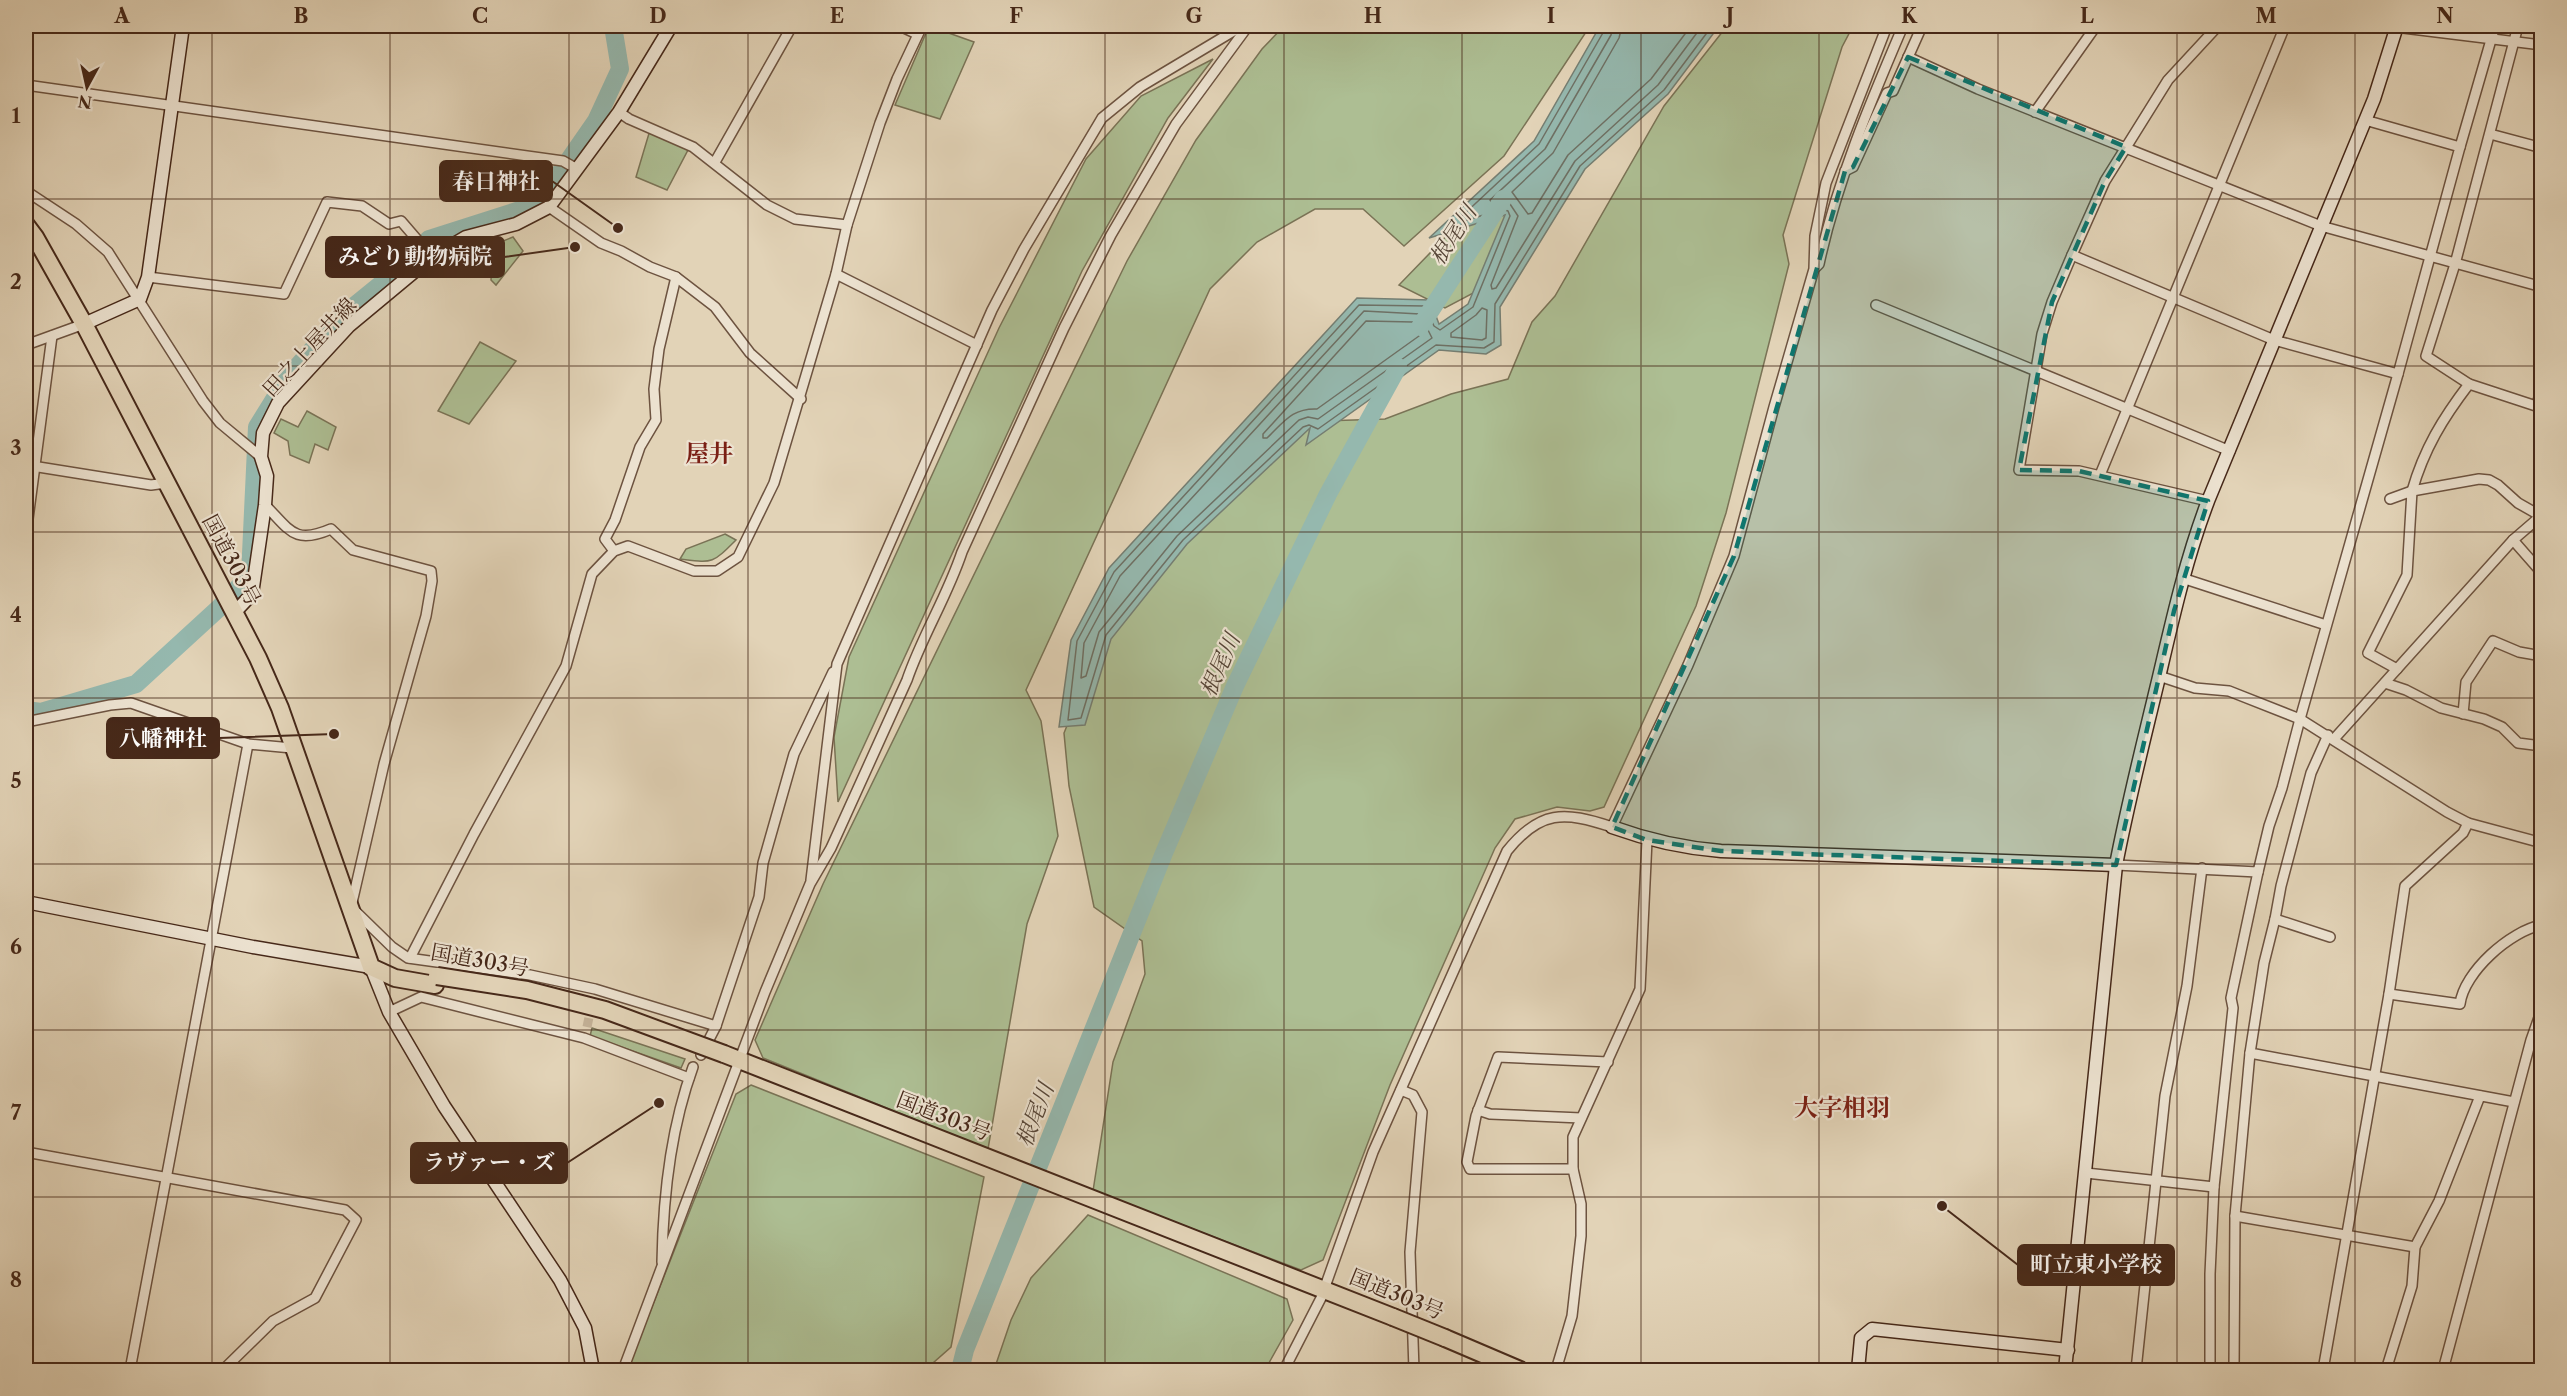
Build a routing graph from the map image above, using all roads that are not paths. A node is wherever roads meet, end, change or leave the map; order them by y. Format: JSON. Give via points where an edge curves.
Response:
{"nodes":[{"id":1,"x":183,"y":26,"type":"edge"},
{"id":2,"x":671,"y":26,"type":"edge"},
{"id":3,"x":792,"y":26,"type":"edge"},
{"id":4,"x":900,"y":26,"type":"edge"},
{"id":5,"x":1242,"y":26,"type":"edge"},
{"id":6,"x":1248,"y":26,"type":"edge"},
{"id":7,"x":1887,"y":26,"type":"edge"},
{"id":8,"x":1903,"y":26,"type":"edge"},
{"id":9,"x":1922,"y":26,"type":"edge"},
{"id":10,"x":2097,"y":26,"type":"edge"},
{"id":11,"x":2218,"y":26,"type":"edge"},
{"id":12,"x":2285,"y":26,"type":"edge"},
{"id":13,"x":2387,"y":26,"type":"edge"},
{"id":14,"x":2397,"y":26,"type":"edge"},
{"id":15,"x":2495,"y":26,"type":"edge"},
{"id":16,"x":2518,"y":26,"type":"edge"},
{"id":17,"x":919,"y":30,"type":"edge"},
{"id":18,"x":2491,"y":39,"type":"junction"},
{"id":19,"x":2514,"y":42,"type":"junction"},
{"id":20,"x":2541,"y":45,"type":"edge"},
{"id":21,"x":1908,"y":57,"type":"junction"},
{"id":22,"x":26,"y":85,"type":"edge"},
{"id":23,"x":172,"y":104,"type":"junction"},
{"id":24,"x":619,"y":112,"type":"junction"},
{"id":25,"x":2035,"y":112,"type":"junction"},
{"id":26,"x":2365,"y":120,"type":"junction"},
{"id":27,"x":2490,"y":134,"type":"junction"},
{"id":28,"x":2126,"y":147,"type":"junction"},
{"id":29,"x":2460,"y":147,"type":"junction"},
{"id":30,"x":2541,"y":148,"type":"edge"},
{"id":31,"x":715,"y":162,"type":"junction"},
{"id":32,"x":577,"y":169,"type":"junction"},
{"id":33,"x":1845,"y":171,"type":"junction"},
{"id":34,"x":2218,"y":184,"type":"junction"},
{"id":35,"x":26,"y":191,"type":"edge"},
{"id":36,"x":549,"y":207,"type":"junction"},
{"id":37,"x":26,"y":225,"type":"edge"},
{"id":38,"x":847,"y":225,"type":"junction"},
{"id":39,"x":2321,"y":226,"type":"junction"},
{"id":40,"x":427,"y":250,"type":"junction"},
{"id":41,"x":2072,"y":255,"type":"junction"},
{"id":42,"x":2431,"y":257,"type":"junction"},
{"id":43,"x":2455,"y":264,"type":"junction"},
{"id":44,"x":1814,"y":269,"type":"junction"},
{"id":45,"x":836,"y":274,"type":"junction"},
{"id":46,"x":148,"y":277,"type":"junction"},
{"id":47,"x":676,"y":277,"type":"junction"},
{"id":48,"x":2541,"y":287,"type":"edge"},
{"id":49,"x":2171,"y":296,"type":"junction"},
{"id":50,"x":140,"y":299,"type":"junction"},
{"id":51,"x":1876,"y":305,"type":"dead end"},
{"id":52,"x":84,"y":324,"type":"junction"},
{"id":53,"x":52,"y":336,"type":"junction"},
{"id":54,"x":2274,"y":340,"type":"junction"},
{"id":55,"x":26,"y":345,"type":"edge"},
{"id":56,"x":977,"y":345,"type":"junction"},
{"id":57,"x":2036,"y":371,"type":"junction"},
{"id":58,"x":2398,"y":374,"type":"junction"},
{"id":59,"x":2469,"y":384,"type":"junction"},
{"id":60,"x":2541,"y":390,"type":"edge"},
{"id":61,"x":801,"y":399,"type":"junction"},
{"id":62,"x":2126,"y":408,"type":"junction"},
{"id":63,"x":2230,"y":450,"type":"junction"},
{"id":64,"x":261,"y":457,"type":"junction"},
{"id":65,"x":30,"y":466,"type":"edge"},
{"id":66,"x":2100,"y":475,"type":"junction"},
{"id":67,"x":166,"y":483,"type":"junction"},
{"id":68,"x":2412,"y":490,"type":"junction"},
{"id":69,"x":2390,"y":499,"type":"dead end"},
{"id":70,"x":2208,"y":501,"type":"junction"},
{"id":71,"x":265,"y":505,"type":"junction"},
{"id":72,"x":2541,"y":515,"type":"edge"},
{"id":73,"x":26,"y":534,"type":"edge"},
{"id":74,"x":2514,"y":540,"type":"junction"},
{"id":75,"x":614,"y":551,"type":"junction"},
{"id":76,"x":2541,"y":573,"type":"edge"},
{"id":77,"x":2182,"y":578,"type":"junction"},
{"id":78,"x":235,"y":612,"type":"junction"},
{"id":79,"x":2326,"y":625,"type":"junction"},
{"id":80,"x":2541,"y":656,"type":"edge"},
{"id":81,"x":837,"y":664,"type":"junction"},
{"id":82,"x":2397,"y":669,"type":"junction"},
{"id":83,"x":2159,"y":676,"type":"junction"},
{"id":84,"x":2385,"y":683,"type":"junction"},
{"id":85,"x":2463,"y":714,"type":"junction"},
{"id":86,"x":2300,"y":719,"type":"junction"},
{"id":87,"x":26,"y":723,"type":"edge"},
{"id":88,"x":2331,"y":737,"type":"junction"},
{"id":89,"x":248,"y":744,"type":"junction"},
{"id":90,"x":2541,"y":746,"type":"edge"},
{"id":91,"x":292,"y":748,"type":"junction"},
{"id":92,"x":2468,"y":823,"type":"junction"},
{"id":93,"x":1612,"y":827,"type":"junction"},
{"id":94,"x":1647,"y":840,"type":"junction"},
{"id":95,"x":2541,"y":843,"type":"edge"},
{"id":96,"x":2116,"y":865,"type":"junction"},
{"id":97,"x":2202,"y":868,"type":"junction"},
{"id":98,"x":2258,"y":872,"type":"junction"},
{"id":99,"x":810,"y":884,"type":"junction"},
{"id":100,"x":26,"y":902,"type":"edge"},
{"id":101,"x":351,"y":907,"type":"junction"},
{"id":102,"x":2275,"y":919,"type":"junction"},
{"id":103,"x":2541,"y":925,"type":"edge"},
{"id":104,"x":2330,"y":937,"type":"dead end"},
{"id":105,"x":213,"y":939,"type":"junction"},
{"id":106,"x":410,"y":958,"type":"junction"},
{"id":107,"x":371,"y":967,"type":"junction"},
{"id":108,"x":2389,"y":994,"type":"junction"},
{"id":109,"x":2541,"y":1009,"type":"edge"},
{"id":110,"x":389,"y":1012,"type":"junction"},
{"id":111,"x":716,"y":1026,"type":"junction"},
{"id":112,"x":587,"y":1027,"type":"tunnel mouth"},
{"id":113,"x":584,"y":1038,"type":"junction"},
{"id":114,"x":2250,"y":1053,"type":"junction"},
{"id":115,"x":701,"y":1055,"type":"dead end"},
{"id":116,"x":1608,"y":1062,"type":"junction"},
{"id":117,"x":738,"y":1064,"type":"junction"},
{"id":118,"x":693,"y":1068,"type":"dead end"},
{"id":119,"x":2374,"y":1075,"type":"junction"},
{"id":120,"x":689,"y":1078,"type":"junction"},
{"id":121,"x":1401,"y":1090,"type":"junction"},
{"id":122,"x":2480,"y":1096,"type":"junction"},
{"id":123,"x":2514,"y":1102,"type":"junction"},
{"id":124,"x":1478,"y":1110,"type":"junction"},
{"id":125,"x":1581,"y":1118,"type":"junction"},
{"id":126,"x":26,"y":1152,"type":"edge"},
{"id":127,"x":1574,"y":1169,"type":"junction"},
{"id":128,"x":2086,"y":1173,"type":"junction"},
{"id":129,"x":167,"y":1177,"type":"junction"},
{"id":130,"x":2157,"y":1180,"type":"junction"},
{"id":131,"x":2214,"y":1187,"type":"junction"},
{"id":132,"x":2235,"y":1216,"type":"junction"},
{"id":133,"x":2346,"y":1235,"type":"junction"},
{"id":134,"x":2415,"y":1247,"type":"junction"},
{"id":135,"x":662,"y":1267,"type":"junction"},
{"id":136,"x":1322,"y":1293,"type":"junction"},
{"id":137,"x":1391,"y":1322,"type":"junction"},
{"id":138,"x":2068,"y":1350,"type":"junction"},
{"id":139,"x":130,"y":1371,"type":"edge"},
{"id":140,"x":223,"y":1371,"type":"edge"},
{"id":141,"x":593,"y":1371,"type":"edge"},
{"id":142,"x":623,"y":1371,"type":"edge"},
{"id":143,"x":1284,"y":1371,"type":"edge"},
{"id":144,"x":1414,"y":1371,"type":"edge"},
{"id":145,"x":1504,"y":1371,"type":"edge"},
{"id":146,"x":1520,"y":1371,"type":"edge"},
{"id":147,"x":1556,"y":1371,"type":"edge"},
{"id":148,"x":1858,"y":1371,"type":"edge"},
{"id":149,"x":2066,"y":1371,"type":"edge"},
{"id":150,"x":2136,"y":1371,"type":"edge"},
{"id":151,"x":2210,"y":1371,"type":"edge"},
{"id":152,"x":2234,"y":1371,"type":"edge"},
{"id":153,"x":2323,"y":1371,"type":"edge"},
{"id":154,"x":2386,"y":1371,"type":"edge"},
{"id":155,"x":2443,"y":1371,"type":"edge"}],
"edges":[{"from":1,"to":23,"type":"street"},
{"from":2,"to":24,"type":"street","name":"田之上屋井線"},
{"from":3,"to":31,"type":"street"},
{"from":4,"to":17,"type":"street"},
{"from":5,"to":56,"type":"street","via":[[1140,87],[1102,118],[1024,249]]},
{"from":6,"to":99,"type":"street","via":[[1176,124],[1111,236],[1064,328],[831,848]]},
{"from":7,"to":44,"type":"street","via":[[1826,183],[1815,236]]},
{"from":8,"to":33,"type":"street"},
{"from":9,"to":21,"type":"street"},
{"from":10,"to":25,"type":"street"},
{"from":11,"to":28,"type":"street","via":[[2168,80]]},
{"from":12,"to":34,"type":"street"},
{"from":13,"to":14,"type":"street"},
{"from":14,"to":18,"type":"street"},
{"from":14,"to":26,"type":"street"},
{"from":15,"to":18,"type":"street"},
{"from":16,"to":19,"type":"street"},
{"from":17,"to":38,"type":"street","via":[[880,123]]},
{"from":18,"to":19,"type":"street"},
{"from":18,"to":29,"type":"street"},
{"from":19,"to":20,"type":"street"},
{"from":19,"to":27,"type":"street"},
{"from":21,"to":25,"type":"street"},
{"from":21,"to":33,"type":"street","via":[[1853,167]]},
{"from":22,"to":23,"type":"street"},
{"from":23,"to":32,"type":"street","via":[[563,161]]},
{"from":23,"to":46,"type":"street"},
{"from":24,"to":31,"type":"street","via":[[693,147]]},
{"from":24,"to":32,"type":"street","name":"田之上屋井線"},
{"from":25,"to":28,"type":"street"},
{"from":26,"to":29,"type":"street"},
{"from":26,"to":39,"type":"street"},
{"from":27,"to":30,"type":"street"},
{"from":27,"to":43,"type":"street"},
{"from":28,"to":34,"type":"street"},
{"from":28,"to":41,"type":"street","via":[[2105,181]]},
{"from":29,"to":42,"type":"street"},
{"from":31,"to":38,"type":"street","via":[[767,205],[795,219]]},
{"from":32,"to":36,"type":"street","name":"田之上屋井線"},
{"from":33,"to":44,"type":"street","via":[[1819,264]]},
{"from":34,"to":39,"type":"street"},
{"from":34,"to":49,"type":"street"},
{"from":35,"to":50,"type":"street","via":[[76,224],[108,252]]},
{"from":36,"to":40,"type":"street","name":"田之上屋井線","via":[[516,224]]},
{"from":36,"to":47,"type":"street","via":[[601,243]]},
{"from":37,"to":52,"type":"highway","name":"国道303号"},
{"from":38,"to":45,"type":"street"},
{"from":39,"to":42,"type":"street"},
{"from":39,"to":54,"type":"street"},
{"from":40,"to":46,"type":"street","via":[[401,221],[389,224],[362,206],[327,201],[284,294]]},
{"from":40,"to":64,"type":"street","name":"田之上屋井線","via":[[278,403],[263,433]]},
{"from":41,"to":49,"type":"street"},
{"from":41,"to":57,"type":"street","via":[[2042,334]]},
{"from":42,"to":43,"type":"street"},
{"from":42,"to":58,"type":"street"},
{"from":43,"to":48,"type":"street"},
{"from":43,"to":59,"type":"street","via":[[2426,356]]},
{"from":44,"to":93,"type":"street","via":[[1734,556]]},
{"from":45,"to":56,"type":"street"},
{"from":45,"to":61,"type":"street"},
{"from":46,"to":50,"type":"street"},
{"from":47,"to":61,"type":"street","via":[[716,307],[750,353]]},
{"from":47,"to":75,"type":"street","via":[[659,349],[654,389],[656,420],[640,447],[605,539]]},
{"from":49,"to":54,"type":"street"},
{"from":49,"to":62,"type":"street"},
{"from":50,"to":52,"type":"street"},
{"from":50,"to":64,"type":"street","via":[[203,401],[220,423]]},
{"from":51,"to":57,"type":"street"},
{"from":52,"to":53,"type":"street"},
{"from":52,"to":67,"type":"highway","name":"国道303号"},
{"from":53,"to":55,"type":"street"},
{"from":53,"to":65,"type":"street"},
{"from":54,"to":58,"type":"street"},
{"from":54,"to":63,"type":"street"},
{"from":56,"to":81,"type":"street"},
{"from":57,"to":62,"type":"street"},
{"from":57,"to":66,"type":"street","via":[[2019,470]]},
{"from":58,"to":79,"type":"street"},
{"from":59,"to":60,"type":"street","via":[[2536,406]]},
{"from":59,"to":68,"type":"street","via":[[2442,420]]},
{"from":61,"to":75,"type":"street","via":[[774,483],[738,557],[717,571],[694,571],[628,546]]},
{"from":62,"to":63,"type":"street"},
{"from":62,"to":66,"type":"street"},
{"from":63,"to":70,"type":"street"},
{"from":64,"to":71,"type":"street","name":"田之上屋井線","via":[[267,476]]},
{"from":65,"to":67,"type":"street","via":[[152,485]]},
{"from":65,"to":73,"type":"street"},
{"from":66,"to":70,"type":"street"},
{"from":67,"to":78,"type":"highway","name":"国道303号"},
{"from":68,"to":69,"type":"street"},
{"from":68,"to":72,"type":"street","via":[[2489,480]]},
{"from":68,"to":82,"type":"street","via":[[2407,575],[2368,653]]},
{"from":70,"to":77,"type":"street"},
{"from":71,"to":78,"type":"street","name":"田之上屋井線","via":[[252,594]]},
{"from":71,"to":101,"type":"street","via":[[296,536],[332,529],[353,550],[431,571],[426,616],[384,764]]},
{"from":72,"to":74,"type":"street"},
{"from":74,"to":76,"type":"street"},
{"from":74,"to":82,"type":"street"},
{"from":75,"to":106,"type":"street","via":[[592,574],[566,666]]},
{"from":77,"to":79,"type":"street"},
{"from":77,"to":83,"type":"street"},
{"from":78,"to":91,"type":"highway","name":"国道303号","via":[[280,708]]},
{"from":79,"to":86,"type":"street"},
{"from":80,"to":85,"type":"street","via":[[2493,641],[2466,682]]},
{"from":81,"to":99,"type":"street"},
{"from":81,"to":111,"type":"street","via":[[794,754],[763,862],[759,897]]},
{"from":82,"to":84,"type":"street"},
{"from":83,"to":86,"type":"street","via":[[2195,688],[2229,691]]},
{"from":83,"to":96,"type":"street"},
{"from":84,"to":85,"type":"street"},
{"from":84,"to":88,"type":"street"},
{"from":85,"to":90,"type":"street","via":[[2502,727],[2518,743]]},
{"from":86,"to":88,"type":"street"},
{"from":86,"to":98,"type":"street"},
{"from":87,"to":89,"type":"street","via":[[130,702]]},
{"from":88,"to":92,"type":"street"},
{"from":88,"to":102,"type":"street","via":[[2311,773]]},
{"from":89,"to":91,"type":"street"},
{"from":89,"to":105,"type":"street"},
{"from":91,"to":101,"type":"highway","name":"国道303号"},
{"from":92,"to":95,"type":"street"},
{"from":92,"to":108,"type":"street","via":[[2463,833],[2405,886]]},
{"from":93,"to":94,"type":"street"},
{"from":93,"to":121,"type":"street","via":[[1581,816],[1559,816],[1521,833],[1506,851]]},
{"from":94,"to":96,"type":"street","via":[[1721,851]]},
{"from":94,"to":116,"type":"street","via":[[1640,989]]},
{"from":96,"to":97,"type":"street"},
{"from":96,"to":128,"type":"street"},
{"from":97,"to":98,"type":"street"},
{"from":97,"to":130,"type":"street","via":[[2187,986],[2165,1096]]},
{"from":98,"to":131,"type":"street","via":[[2231,998]]},
{"from":99,"to":117,"type":"street"},
{"from":100,"to":105,"type":"street"},
{"from":101,"to":106,"type":"street","via":[[392,947]]},
{"from":101,"to":107,"type":"highway","name":"国道303号"},
{"from":102,"to":104,"type":"street"},
{"from":102,"to":114,"type":"street"},
{"from":103,"to":108,"type":"street","via":[[2504,942],[2468,980],[2460,1004]]},
{"from":105,"to":107,"type":"street"},
{"from":105,"to":129,"type":"street"},
{"from":106,"to":111,"type":"street","via":[[530,975]]},
{"from":107,"to":110,"type":"street"},
{"from":107,"to":117,"type":"highway","name":"国道303号","bridge":true,"via":[[394,968],[436,981],[527,990],[605,1010]]},
{"from":108,"to":119,"type":"street"},
{"from":109,"to":123,"type":"street"},
{"from":110,"to":113,"type":"street","via":[[421,997]]},
{"from":110,"to":141,"type":"street","via":[[444,1106],[560,1280],[585,1328]]},
{"from":111,"to":115,"type":"street"},
{"from":112,"to":113,"type":"street"},
{"from":113,"to":120,"type":"street"},
{"from":114,"to":119,"type":"street"},
{"from":114,"to":132,"type":"street"},
{"from":116,"to":124,"type":"street","via":[[1498,1057]]},
{"from":116,"to":125,"type":"street"},
{"from":117,"to":135,"type":"street"},
{"from":117,"to":136,"type":"highway","name":"国道303号"},
{"from":118,"to":120,"type":"street"},
{"from":119,"to":122,"type":"street"},
{"from":119,"to":133,"type":"street"},
{"from":120,"to":135,"type":"street","via":[[672,1148]]},
{"from":121,"to":136,"type":"street","via":[[1373,1152]]},
{"from":121,"to":144,"type":"street","via":[[1413,1095],[1422,1112],[1410,1252]]},
{"from":122,"to":123,"type":"street"},
{"from":122,"to":134,"type":"street","via":[[2439,1201]]},
{"from":123,"to":155,"type":"street"},
{"from":124,"to":125,"type":"street","via":[[1490,1114]]},
{"from":124,"to":127,"type":"street","via":[[1467,1162],[1470,1169]]},
{"from":125,"to":127,"type":"street","via":[[1573,1137]]},
{"from":126,"to":129,"type":"street"},
{"from":127,"to":147,"type":"street","via":[[1581,1204],[1581,1236],[1572,1316]]},
{"from":128,"to":130,"type":"street"},
{"from":128,"to":138,"type":"street"},
{"from":129,"to":139,"type":"street"},
{"from":129,"to":140,"type":"street","via":[[345,1210],[356,1220],[315,1298],[273,1321]]},
{"from":130,"to":131,"type":"street"},
{"from":130,"to":150,"type":"street"},
{"from":131,"to":151,"type":"street"},
{"from":132,"to":133,"type":"street"},
{"from":132,"to":152,"type":"street"},
{"from":133,"to":134,"type":"street"},
{"from":133,"to":153,"type":"street"},
{"from":134,"to":154,"type":"street","via":[[2412,1286]]},
{"from":135,"to":142,"type":"street"},
{"from":136,"to":137,"type":"highway","name":"国道303号"},
{"from":136,"to":143,"type":"street"},
{"from":137,"to":145,"type":"highway","name":"国道303号"},
{"from":137,"to":146,"type":"highway","name":"国道303号","bridge":true},
{"from":138,"to":148,"type":"street","via":[[1872,1329],[1861,1338]]},
{"from":138,"to":149,"type":"street"}]}
